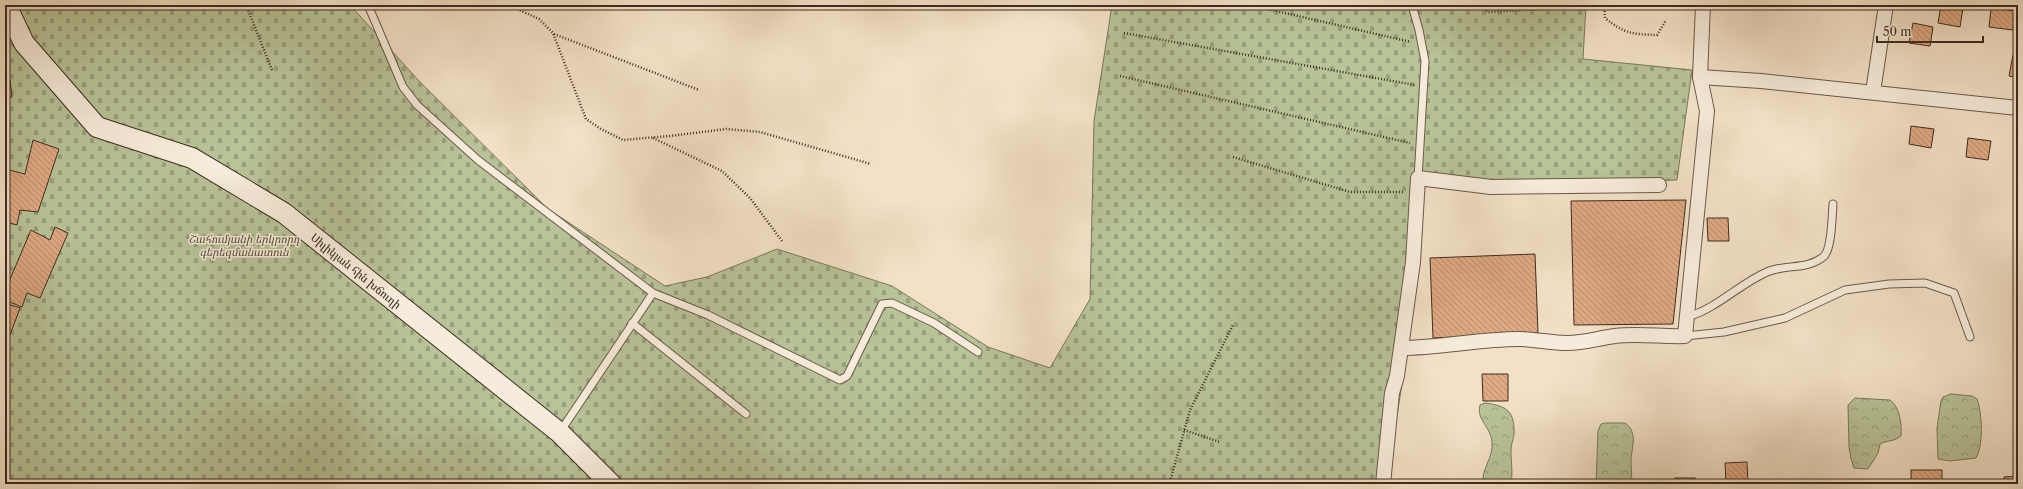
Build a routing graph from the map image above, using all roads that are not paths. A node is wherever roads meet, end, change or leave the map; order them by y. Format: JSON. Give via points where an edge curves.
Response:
{"nodes":[{"id":1,"x":6,"y":5,"type":"edge"},
{"id":2,"x":368,"y":5,"type":"edge"},
{"id":3,"x":1412,"y":5,"type":"edge"},
{"id":4,"x":1703,"y":5,"type":"edge"},
{"id":5,"x":1886,"y":5,"type":"edge"},
{"id":6,"x":1700,"y":77,"type":"junction"},
{"id":7,"x":1873,"y":92,"type":"junction"},
{"id":8,"x":2018,"y":108,"type":"edge"},
{"id":9,"x":1418,"y":178,"type":"junction"},
{"id":10,"x":1659,"y":185,"type":"dead end"},
{"id":11,"x":1833,"y":204,"type":"dead end"},
{"id":12,"x":653,"y":293,"type":"junction"},
{"id":13,"x":1687,"y":317,"type":"junction"},
{"id":14,"x":632,"y":323,"type":"junction"},
{"id":15,"x":1685,"y":336,"type":"junction"},
{"id":16,"x":1970,"y":337,"type":"dead end"},
{"id":17,"x":1401,"y":348,"type":"junction"},
{"id":18,"x":978,"y":352,"type":"dead end"},
{"id":19,"x":746,"y":414,"type":"dead end"},
{"id":20,"x":560,"y":433,"type":"junction"},
{"id":21,"x":611,"y":484,"type":"edge"},
{"id":22,"x":1383,"y":484,"type":"edge"}],
"edges":[{"from":1,"to":20,"type":"street","name":"Սիլիկյան հին խճուղի","via":[[24,44],[97,127],[192,158],[284,213]]},
{"from":2,"to":12,"type":"lane","via":[[402,87],[417,105],[478,160]]},
{"from":3,"to":9,"type":"lane","via":[[1424,61]]},
{"from":4,"to":6,"type":"street"},
{"from":5,"to":7,"type":"street"},
{"from":6,"to":7,"type":"street"},
{"from":6,"to":13,"type":"street","via":[[1707,111]]},
{"from":7,"to":8,"type":"street"},
{"from":9,"to":10,"type":"street","via":[[1490,187]]},
{"from":9,"to":17,"type":"street","via":[[1413,262]]},
{"from":11,"to":13,"type":"lane","via":[[1828,251],[1823,257],[1801,267],[1768,271],[1700,313]]},
{"from":12,"to":14,"type":"lane"},
{"from":12,"to":18,"type":"lane","via":[[708,315],[840,380],[846,376],[882,304],[892,303],[934,323]]},
{"from":13,"to":15,"type":"street"},
{"from":14,"to":19,"type":"lane"},
{"from":14,"to":20,"type":"lane"},
{"from":15,"to":16,"type":"lane","via":[[1724,332],[1785,318],[1845,290],[1889,284],[1925,283],[1954,292]]},
{"from":15,"to":17,"type":"street","via":[[1643,334],[1574,343],[1520,339]]},
{"from":17,"to":22,"type":"street","via":[[1392,393]]},
{"from":20,"to":21,"type":"street","name":"Սիլիկյան հին խճուղի"}]}
